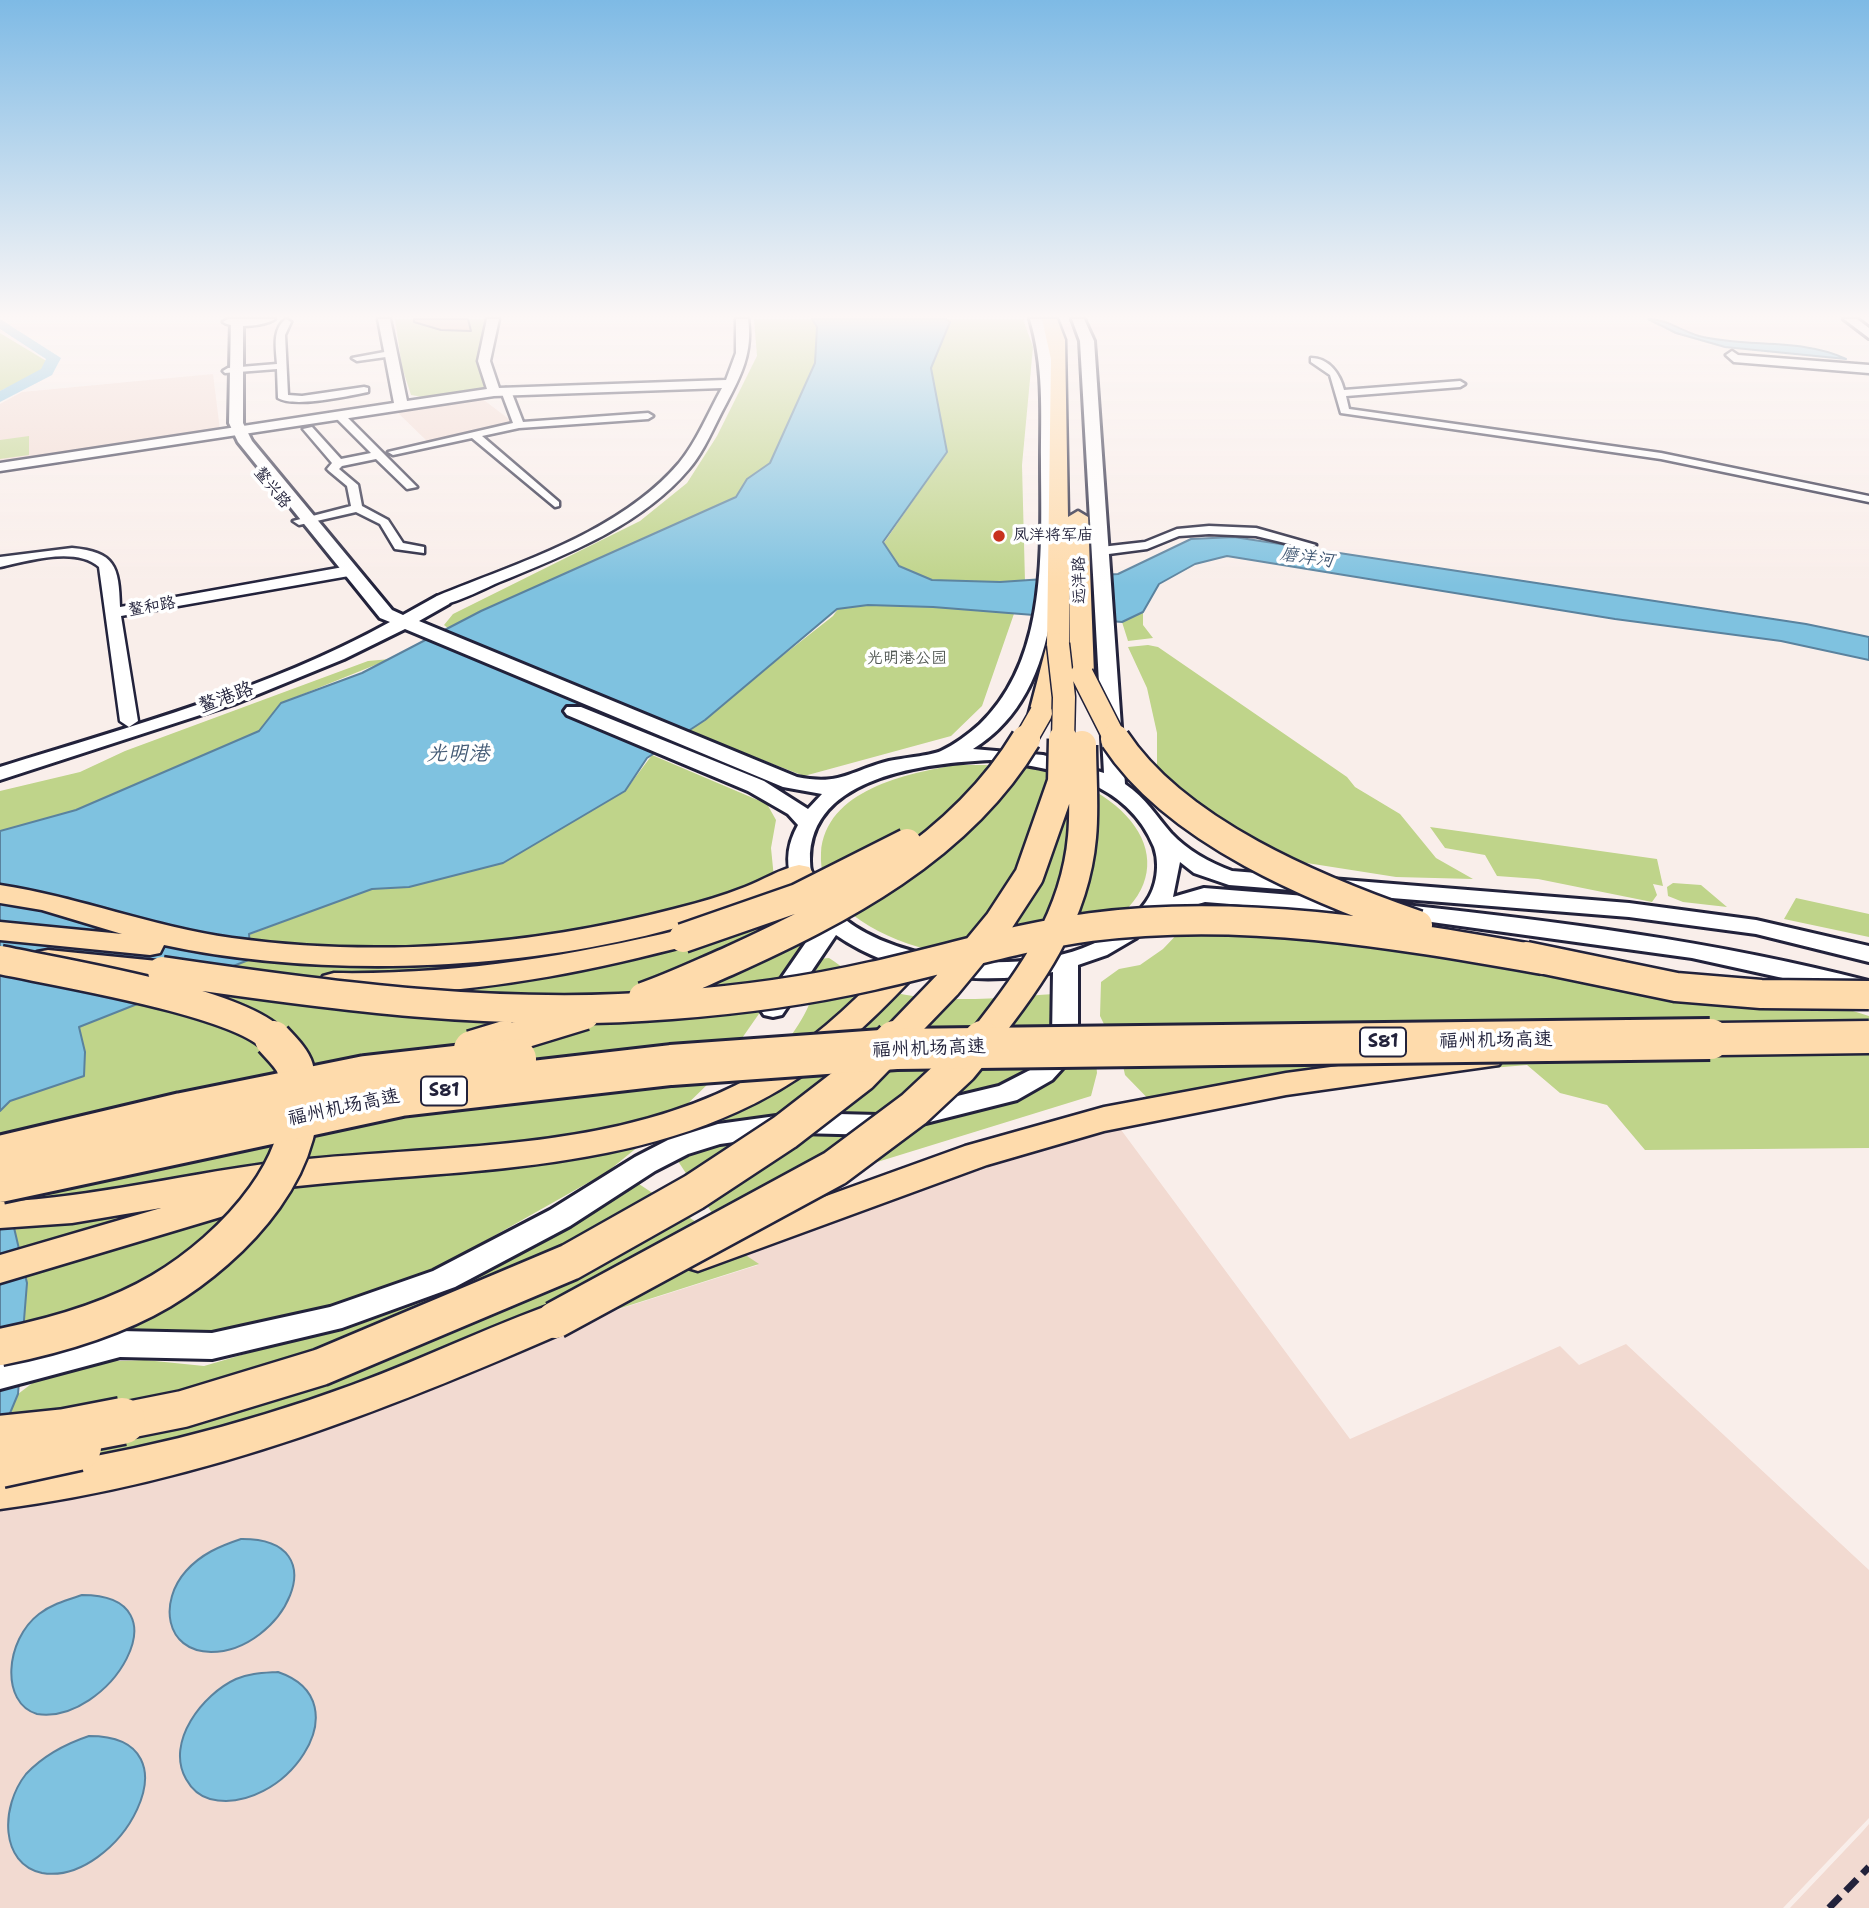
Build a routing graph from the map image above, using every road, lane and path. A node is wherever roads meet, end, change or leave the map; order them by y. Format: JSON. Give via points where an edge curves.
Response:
{"nodes":[{"id":1,"x":233,"y":408,"type":"edge"},
{"id":2,"x":382,"y":408,"type":"edge"},
{"id":3,"x":509,"y":408,"type":"edge"},
{"id":4,"x":717,"y":408,"type":"edge"},
{"id":5,"x":1049,"y":408,"type":"edge"},
{"id":6,"x":1058,"y":408,"type":"edge"},
{"id":7,"x":1076,"y":408,"type":"edge"},
{"id":8,"x":1091,"y":408,"type":"edge"},
{"id":9,"x":1344,"y":408,"type":"edge"},
{"id":10,"x":339,"y":415,"type":"junction"},
{"id":11,"x":648,"y":416,"type":"dead end"},
{"id":12,"x":519,"y":425,"type":"junction"},
{"id":13,"x":308,"y":429,"type":"dead end"},
{"id":14,"x":235,"y":431,"type":"junction"},
{"id":15,"x":474,"y":435,"type":"junction"},
{"id":16,"x":393,"y":452,"type":"dead end"},
{"id":17,"x":378,"y":455,"type":"junction"},
{"id":18,"x":338,"y":463,"type":"junction"},
{"id":19,"x":0,"y":467,"type":"edge"},
{"id":20,"x":411,"y":487,"type":"dead end"},
{"id":21,"x":1869,"y":499,"type":"edge"},
{"id":22,"x":555,"y":504,"type":"dead end"},
{"id":23,"x":357,"y":508,"type":"junction"},
{"id":24,"x":304,"y":520,"type":"junction"},
{"id":25,"x":1310,"y":545,"type":"dead end"},
{"id":26,"x":420,"y":550,"type":"dead end"},
{"id":27,"x":1101,"y":551,"type":"junction"},
{"id":28,"x":0,"y":562,"type":"edge"},
{"id":29,"x":344,"y":573,"type":"junction"},
{"id":30,"x":443,"y":600,"type":"joint"},
{"id":31,"x":112,"y":614,"type":"junction"},
{"id":32,"x":401,"y":630,"type":"junction"},
{"id":33,"x":1051,"y":632,"type":"junction"},
{"id":34,"x":1082,"y":674,"type":"junction"},
{"id":35,"x":129,"y":721,"type":"junction"},
{"id":36,"x":944,"y":755,"type":"junction"},
{"id":37,"x":0,"y":762,"type":"edge"},
{"id":38,"x":0,"y":774,"type":"edge"},
{"id":39,"x":1099,"y":783,"type":"junction"},
{"id":40,"x":847,"y":786,"type":"junction"},
{"id":41,"x":984,"y":792,"type":"junction"},
{"id":42,"x":809,"y":823,"type":"junction"},
{"id":43,"x":1163,"y":837,"type":"junction"},
{"id":44,"x":799,"y":873,"type":"junction"},
{"id":45,"x":0,"y":894,"type":"edge"},
{"id":46,"x":1153,"y":910,"type":"junction"},
{"id":47,"x":832,"y":923,"type":"junction"},
{"id":48,"x":0,"y":931,"type":"edge"},
{"id":49,"x":0,"y":954,"type":"edge"},
{"id":50,"x":1869,"y":954,"type":"edge"},
{"id":51,"x":304,"y":956,"type":"junction"},
{"id":52,"x":0,"y":960,"type":"edge"},
{"id":53,"x":1543,"y":960,"type":"junction"},
{"id":54,"x":911,"y":961,"type":"junction"},
{"id":55,"x":1066,"y":961,"type":"junction"},
{"id":56,"x":162,"y":971,"type":"junction"},
{"id":57,"x":1869,"y":992,"type":"edge"},
{"id":58,"x":773,"y":1009,"type":"dead end"},
{"id":59,"x":1869,"y":1015,"type":"edge"},
{"id":60,"x":1869,"y":1037,"type":"edge"},
{"id":61,"x":1664,"y":1039,"type":"junction"},
{"id":62,"x":365,"y":1076,"type":"junction"},
{"id":63,"x":247,"y":1128,"type":"junction"},
{"id":64,"x":0,"y":1156,"type":"edge"},
{"id":65,"x":410,"y":1162,"type":"junction"},
{"id":66,"x":0,"y":1182,"type":"edge"},
{"id":67,"x":7,"y":1217,"type":"edge"},
{"id":68,"x":13,"y":1265,"type":"edge"},
{"id":69,"x":555,"y":1320,"type":"junction"},
{"id":70,"x":0,"y":1347,"type":"edge"},
{"id":71,"x":0,"y":1376,"type":"edge"},
{"id":72,"x":0,"y":1439,"type":"edge"},
{"id":73,"x":0,"y":1464,"type":"edge"},
{"id":74,"x":0,"y":1490,"type":"edge"}],
"edges":[{"from":1,"to":14,"type":"main road"},
{"from":2,"to":10,"type":"street"},
{"from":3,"to":12,"type":"street"},
{"from":4,"to":30,"type":"street","name":"鳌港路","via":[[684,466],[640,505],[595,533]]},
{"from":5,"to":33,"type":"main road"},
{"from":6,"to":33,"type":"highway","name":"远洋路"},
{"from":7,"to":34,"type":"highway","name":"远洋路"},
{"from":8,"to":27,"type":"main road"},
{"from":9,"to":21,"type":"street","via":[[1661,456]]},
{"from":10,"to":14,"type":"street"},
{"from":10,"to":17,"type":"street"},
{"from":11,"to":12,"type":"street"},
{"from":12,"to":15,"type":"street"},
{"from":13,"to":18,"type":"street"},
{"from":14,"to":19,"type":"street"},
{"from":14,"to":24,"type":"main road","name":"鳌兴路","via":[[235,443]]},
{"from":15,"to":16,"type":"street"},
{"from":15,"to":22,"type":"street"},
{"from":17,"to":18,"type":"street"},
{"from":17,"to":20,"type":"street"},
{"from":18,"to":23,"type":"street","via":[[332,469],[352,485]]},
{"from":23,"to":24,"type":"street"},
{"from":23,"to":26,"type":"street","via":[[384,522],[398,546]]},
{"from":24,"to":29,"type":"main road","name":"鳌兴路"},
{"from":25,"to":27,"type":"street","via":[[1256,532],[1209,530]]},
{"from":27,"to":39,"type":"main road","via":[[1104,624]]},
{"from":28,"to":31,"type":"street","name":"鳌和路","via":[[60,553],[100,559],[107,566]]},
{"from":29,"to":31,"type":"street","name":"鳌和路"},
{"from":29,"to":32,"type":"main road","name":"鳌兴路","via":[[365,599]]},
{"from":30,"to":32,"type":"main road","name":"鳌港路"},
{"from":31,"to":35,"type":"street"},
{"from":32,"to":35,"type":"main road","name":"鳌港路"},
{"from":32,"to":38,"type":"main road","name":"鳌港路","via":[[234,695]]},
{"from":32,"to":40,"type":"main road","via":[[776,775],[819,788]]},
{"from":32,"to":42,"type":"main road","via":[[756,786],[796,809]]},
{"from":33,"to":36,"type":"main road","via":[[1002,713],[974,742]]},
{"from":33,"to":41,"type":"highway","bridge":true,"via":[[1041,713],[1013,759]]},
{"from":33,"to":72,"type":"highway","bridge":true,"via":[[1064,697],[1062,782],[1028,876],[999,922],[947,985],[860,1074],[785,1132],[694,1192],[570,1262],[321,1367],[183,1409],[65,1432]]},
{"from":34,"to":39,"type":"highway","name":"远洋路","bridge":true},
{"from":34,"to":53,"type":"highway","bridge":true,"via":[[1124,752],[1169,796],[1227,839],[1309,883],[1394,917]]},
{"from":35,"to":37,"type":"main road","name":"鳌港路"},
{"from":36,"to":39,"type":"main road","via":[[1035,759],[1077,770]]},
{"from":36,"to":40,"type":"main road","via":[[892,766]]},
{"from":39,"to":43,"type":"main road","via":[[1144,810]]},
{"from":39,"to":69,"type":"highway","name":"远洋路","bridge":true,"via":[[1070,898],[1049,947],[1018,995],[960,1066],[914,1109],[835,1168]]},
{"from":39,"to":73,"type":"highway","bridge":true,"via":[[1064,837],[1030,908],[961,998],[832,1117],[744,1179],[545,1290],[445,1336],[321,1383],[198,1421]]},
{"from":40,"to":42,"type":"main road"},
{"from":41,"to":56,"type":"highway","bridge":true,"via":[[889,854],[810,895],[745,920],[629,952],[513,973],[369,985]]},
{"from":41,"to":62,"type":"highway","bridge":true,"via":[[939,838],[881,883],[772,943],[652,994],[509,1040]]},
{"from":42,"to":44,"type":"main road","via":[[799,847]]},
{"from":43,"to":46,"type":"main road","via":[[1170,861],[1166,886]]},
{"from":43,"to":50,"type":"main road","via":[[1196,864],[1229,878],[1629,910],[1756,926]]},
{"from":44,"to":47,"type":"main road","via":[[810,899]]},
{"from":44,"to":51,"type":"highway","via":[[752,894],[656,923],[519,948],[445,955]]},
{"from":45,"to":51,"type":"highway","via":[[176,938]]},
{"from":46,"to":55,"type":"main road","via":[[1132,931]]},
{"from":46,"to":57,"type":"main road","via":[[1204,895],[1431,915],[1701,951],[1778,966]]},
{"from":47,"to":54,"type":"main road","via":[[867,945]]},
{"from":47,"to":58,"type":"main road"},
{"from":48,"to":51,"type":"highway","via":[[212,952]]},
{"from":49,"to":56,"type":"highway"},
{"from":52,"to":70,"type":"highway","bridge":true,"via":[[198,1003],[266,1031],[295,1066],[300,1102],[293,1146],[277,1181],[231,1238],[161,1291],[62,1335]]},
{"from":53,"to":56,"type":"highway","bridge":true,"via":[[1325,925],[1198,921],[1090,927],[839,983],[651,1007],[472,1006],[373,1000]]},
{"from":53,"to":57,"type":"highway","bridge":true,"via":[[1676,987],[1761,994]]},
{"from":54,"to":55,"type":"main road","via":[[989,971]]},
{"from":54,"to":65,"type":"highway","via":[[821,1046],[768,1082],[707,1113],[627,1139],[550,1152]]},
{"from":55,"to":71,"type":"main road","via":[[1065,1038],[1058,1059],[1043,1074],[1007,1093],[878,1125],[798,1123],[718,1134],[645,1164],[560,1219],[444,1279],[331,1319],[212,1346],[120,1343]]},
{"from":59,"to":62,"type":"highway","name":"福州机场高速","number":"S81","bridge":true,"via":[[896,1026],[672,1042]]},
{"from":60,"to":61,"type":"highway","name":"福州机场高速","number":"S81","bridge":true},
{"from":61,"to":63,"type":"highway","name":"福州机场高速","number":"S81","bridge":true,"via":[[896,1049],[671,1065],[401,1096]]},
{"from":61,"to":69,"type":"highway","bridge":true,"via":[[1286,1084],[1104,1119],[977,1155],[828,1207]]},
{"from":62,"to":64,"type":"highway","name":"福州机场高速","number":"S81","bridge":true},
{"from":63,"to":66,"type":"highway","name":"福州机场高速","number":"S81","bridge":true},
{"from":63,"to":67,"type":"highway","bridge":true,"via":[[116,1166],[50,1192]]},
{"from":65,"to":67,"type":"highway","via":[[286,1174]]},
{"from":65,"to":68,"type":"highway","via":[[318,1178]]},
{"from":69,"to":74,"type":"highway","via":[[303,1420],[58,1485]]}]}
